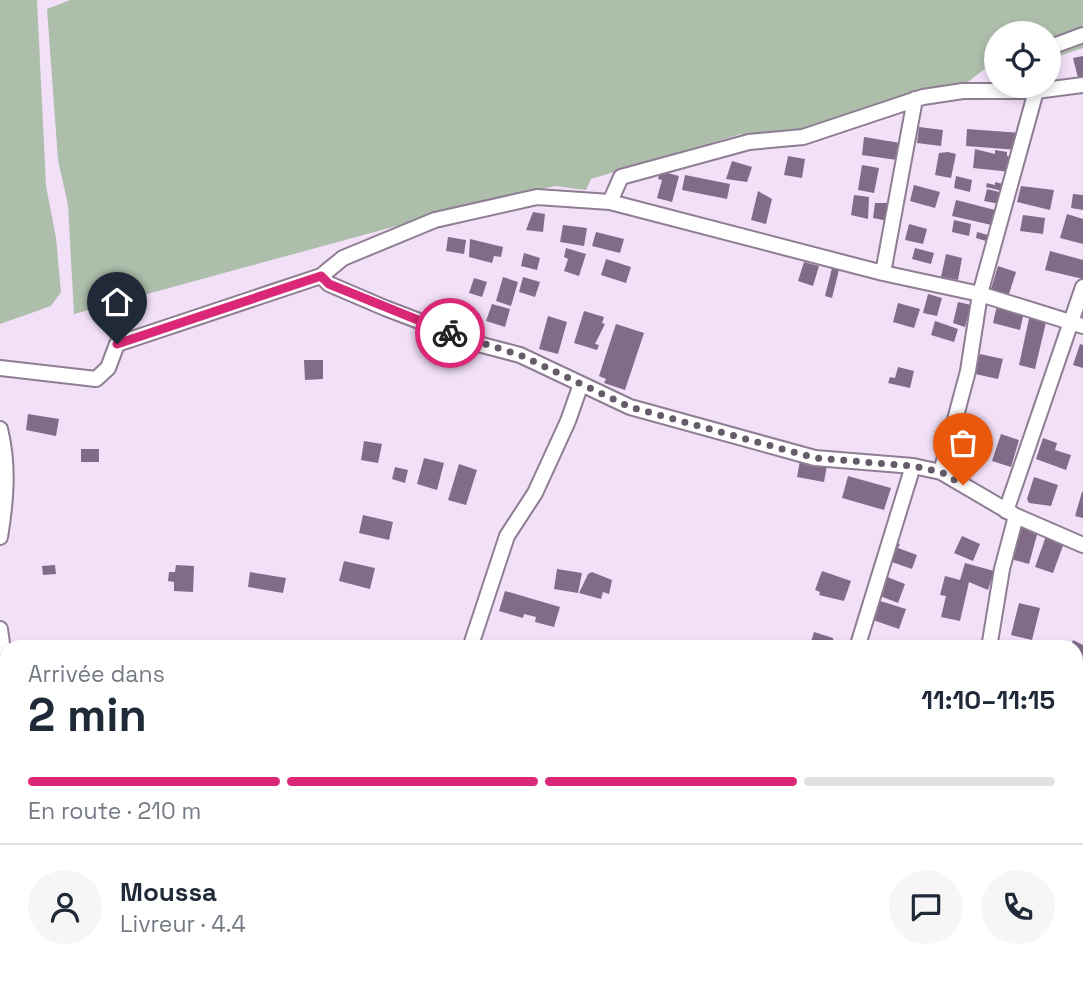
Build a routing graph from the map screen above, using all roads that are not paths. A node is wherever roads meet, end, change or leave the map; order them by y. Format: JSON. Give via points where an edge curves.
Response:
{"nodes":[{"id":1,"x":1083,"y":35,"type":"edge"},
{"id":2,"x":1061,"y":43,"type":"edge"},
{"id":3,"x":984,"y":85,"type":"edge"},
{"id":4,"x":1083,"y":85,"type":"edge"},
{"id":5,"x":1061,"y":88,"type":"edge"},
{"id":6,"x":963,"y":91,"type":"junction"},
{"id":7,"x":984,"y":91,"type":"edge"},
{"id":8,"x":1033,"y":98,"type":"edge"},
{"id":9,"x":915,"y":99,"type":"junction"},
{"id":10,"x":610,"y":202,"type":"junction"},
{"id":11,"x":883,"y":273,"type":"junction"},
{"id":12,"x":321,"y":276,"type":"junction"},
{"id":13,"x":1083,"y":287,"type":"edge"},
{"id":14,"x":981,"y":294,"type":"junction"},
{"id":15,"x":1077,"y":324,"type":"edge"},
{"id":16,"x":0,"y":368,"type":"edge"},
{"id":17,"x":581,"y":384,"type":"junction"},
{"id":18,"x":0,"y":429,"type":"edge"},
{"id":19,"x":913,"y":466,"type":"junction"},
{"id":20,"x":941,"y":472,"type":"junction"},
{"id":21,"x":1011,"y":514,"type":"junction"},
{"id":22,"x":0,"y":537,"type":"edge"},
{"id":23,"x":1083,"y":545,"type":"edge"},
{"id":24,"x":473,"y":640,"type":"edge"},
{"id":25,"x":859,"y":640,"type":"edge"},
{"id":26,"x":990,"y":640,"type":"edge"}],
"edges":[{"from":1,"to":2,"type":"street"},
{"from":3,"to":6,"type":"street"},
{"from":4,"to":5,"type":"street"},
{"from":6,"to":7,"type":"street"},
{"from":6,"to":9,"type":"street"},
{"from":8,"to":14,"type":"street"},
{"from":9,"to":10,"type":"street","via":[[803,137],[749,142],[621,177]]},
{"from":9,"to":11,"type":"street"},
{"from":10,"to":11,"type":"street"},
{"from":10,"to":12,"type":"street","via":[[537,197],[435,220],[343,258]]},
{"from":11,"to":14,"type":"street"},
{"from":12,"to":16,"type":"street","via":[[117,344],[108,368],[96,379]]},
{"from":12,"to":17,"type":"street","via":[[362,299],[520,355]]},
{"from":13,"to":15,"type":"street"},
{"from":14,"to":15,"type":"street"},
{"from":14,"to":20,"type":"street","via":[[968,371]]},
{"from":15,"to":21,"type":"street"},
{"from":17,"to":19,"type":"street","via":[[630,407],[815,458]]},
{"from":17,"to":24,"type":"street","via":[[535,493],[507,536]]},
{"from":18,"to":22,"type":"street","via":[[6,501]]},
{"from":19,"to":20,"type":"street"},
{"from":19,"to":25,"type":"street"},
{"from":20,"to":21,"type":"street"},
{"from":21,"to":23,"type":"street"},
{"from":21,"to":26,"type":"street"}]}
